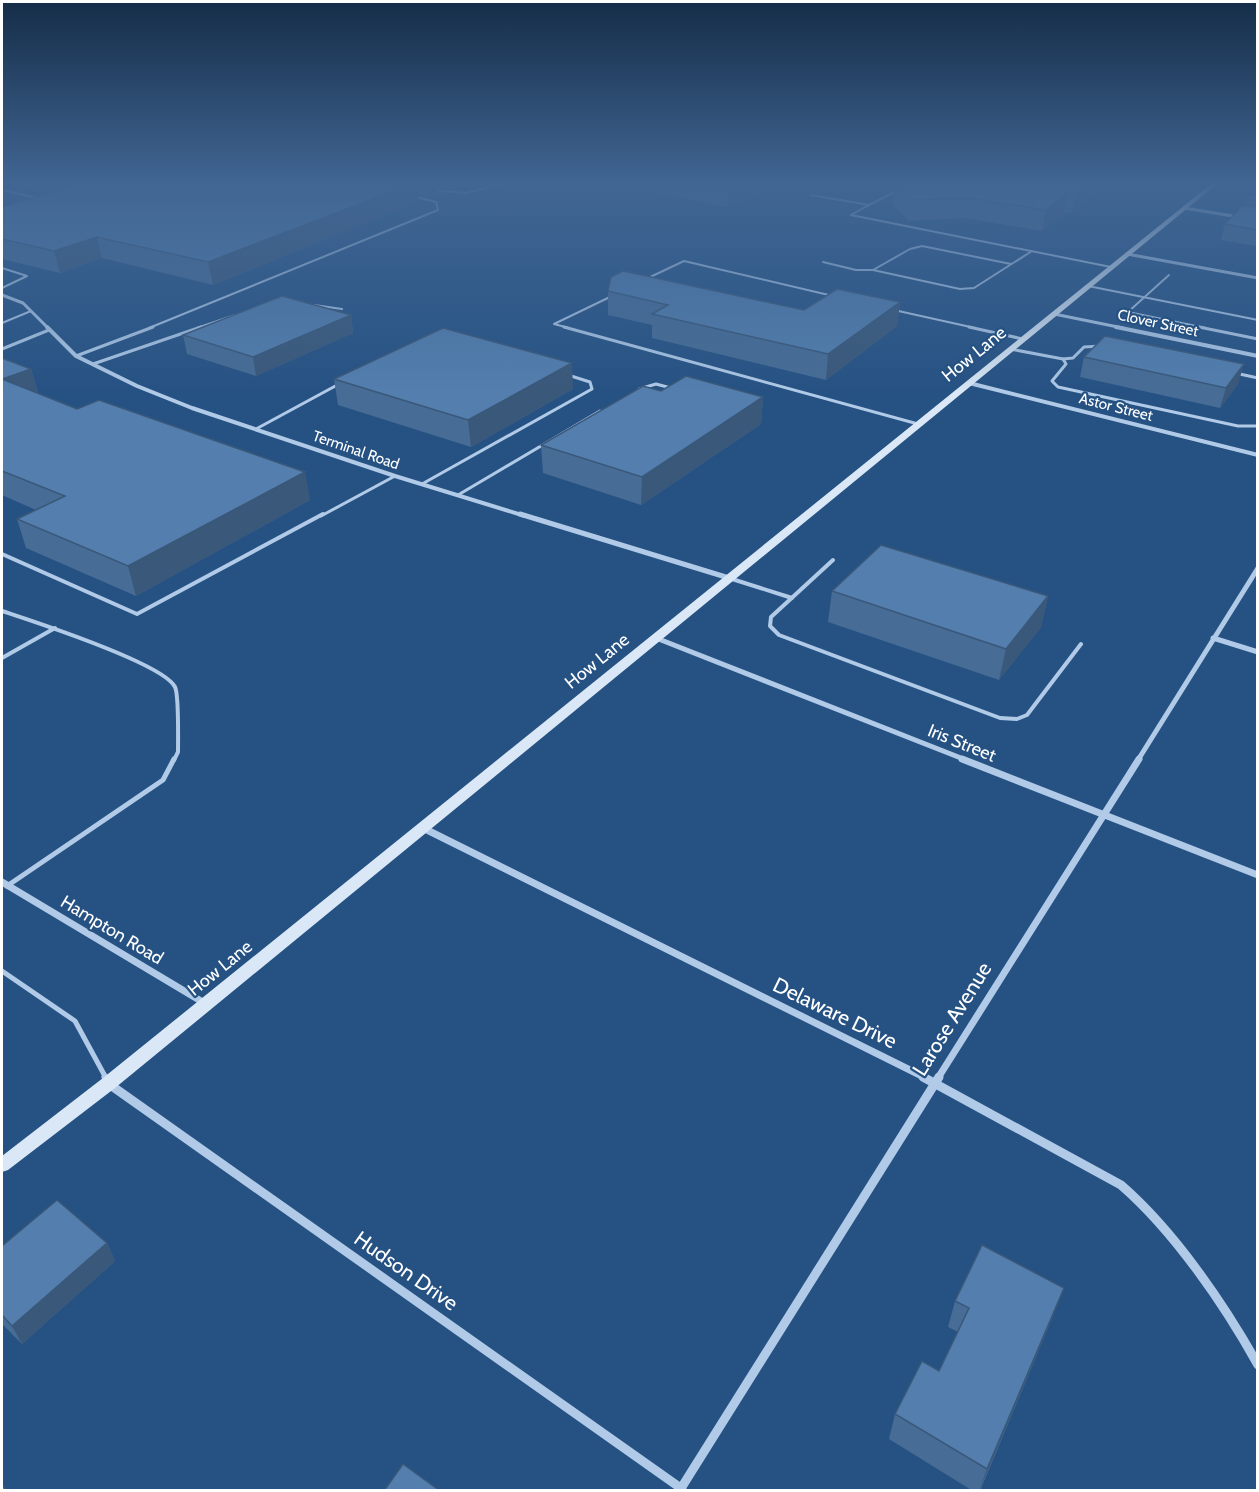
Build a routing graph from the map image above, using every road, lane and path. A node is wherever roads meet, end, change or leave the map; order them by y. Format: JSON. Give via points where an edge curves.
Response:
{"nodes":[{"id":1,"x":333,"y":254,"type":"edge"},
{"id":2,"x":902,"y":254,"type":"edge"},
{"id":3,"x":960,"y":254,"type":"edge"},
{"id":4,"x":1028,"y":254,"type":"edge"},
{"id":5,"x":1045,"y":254,"type":"edge"},
{"id":6,"x":1127,"y":254,"type":"joint"},
{"id":7,"x":823,"y":262,"type":"dead end"},
{"id":8,"x":1011,"y":264,"type":"junction"},
{"id":9,"x":1112,"y":267,"type":"junction"},
{"id":10,"x":2,"y":268,"type":"edge"},
{"id":11,"x":873,"y":270,"type":"junction"},
{"id":12,"x":1169,"y":275,"type":"dead end"},
{"id":13,"x":1257,"y":278,"type":"edge"},
{"id":14,"x":644,"y":280,"type":"edge"},
{"id":15,"x":1088,"y":286,"type":"junction"},
{"id":16,"x":2,"y":288,"type":"edge"},
{"id":17,"x":2,"y":295,"type":"edge"},
{"id":18,"x":614,"y":295,"type":"edge"},
{"id":19,"x":1144,"y":297,"type":"junction"},
{"id":20,"x":842,"y":298,"type":"edge"},
{"id":21,"x":309,"y":304,"type":"edge"},
{"id":22,"x":885,"y":307,"type":"edge"},
{"id":23,"x":342,"y":309,"type":"dead end"},
{"id":24,"x":31,"y":312,"type":"junction"},
{"id":25,"x":245,"y":312,"type":"edge"},
{"id":26,"x":1054,"y":314,"type":"junction"},
{"id":27,"x":1257,"y":320,"type":"edge"},
{"id":28,"x":2,"y":322,"type":"edge"},
{"id":29,"x":49,"y":330,"type":"junction"},
{"id":30,"x":1023,"y":339,"type":"junction"},
{"id":31,"x":1257,"y":339,"type":"edge"},
{"id":32,"x":1110,"y":347,"type":"edge"},
{"id":33,"x":2,"y":348,"type":"edge"},
{"id":34,"x":1010,"y":349,"type":"junction"},
{"id":35,"x":76,"y":356,"type":"junction"},
{"id":36,"x":1257,"y":356,"type":"edge"},
{"id":37,"x":1063,"y":359,"type":"junction"},
{"id":38,"x":93,"y":364,"type":"junction"},
{"id":39,"x":1235,"y":373,"type":"edge"},
{"id":40,"x":567,"y":375,"type":"edge"},
{"id":41,"x":1257,"y":378,"type":"edge"},
{"id":42,"x":969,"y":383,"type":"junction"},
{"id":43,"x":339,"y":384,"type":"dead end"},
{"id":44,"x":677,"y":390,"type":"edge"},
{"id":45,"x":634,"y":392,"type":"edge"},
{"id":46,"x":603,"y":409,"type":"edge"},
{"id":47,"x":918,"y":424,"type":"junction"},
{"id":48,"x":1257,"y":426,"type":"edge"},
{"id":49,"x":256,"y":429,"type":"junction"},
{"id":50,"x":1257,"y":455,"type":"edge"},
{"id":51,"x":395,"y":476,"type":"junction"},
{"id":52,"x":422,"y":484,"type":"junction"},
{"id":53,"x":458,"y":495,"type":"junction"},
{"id":54,"x":2,"y":554,"type":"edge"},
{"id":55,"x":833,"y":560,"type":"dead end"},
{"id":56,"x":1257,"y":567,"type":"edge"},
{"id":57,"x":729,"y":578,"type":"junction"},
{"id":58,"x":792,"y":598,"type":"junction"},
{"id":59,"x":2,"y":611,"type":"edge"},
{"id":60,"x":55,"y":628,"type":"junction"},
{"id":61,"x":656,"y":638,"type":"junction"},
{"id":62,"x":1213,"y":638,"type":"junction"},
{"id":63,"x":1082,"y":644,"type":"dead end"},
{"id":64,"x":1257,"y":652,"type":"edge"},
{"id":65,"x":2,"y":658,"type":"edge"},
{"id":66,"x":1103,"y":814,"type":"junction"},
{"id":67,"x":422,"y":828,"type":"junction"},
{"id":68,"x":1257,"y":875,"type":"edge"},
{"id":69,"x":4,"y":884,"type":"edge"},
{"id":70,"x":2,"y":971,"type":"edge"},
{"id":71,"x":207,"y":1004,"type":"junction"},
{"id":72,"x":109,"y":1083,"type":"junction"},
{"id":73,"x":935,"y":1083,"type":"junction"},
{"id":74,"x":2,"y":1164,"type":"edge"},
{"id":75,"x":1257,"y":1365,"type":"edge"},
{"id":76,"x":681,"y":1490,"type":"edge"}],
"edges":[{"from":1,"to":35,"type":"lane"},
{"from":2,"to":11,"type":"lane"},
{"from":3,"to":8,"type":"lane"},
{"from":4,"to":8,"type":"lane"},
{"from":5,"to":9,"type":"lane"},
{"from":6,"to":9,"type":"main road","name":"How Lane"},
{"from":6,"to":13,"type":"street"},
{"from":7,"to":11,"type":"lane"},
{"from":8,"to":11,"type":"lane","via":[[974,288],[960,289]]},
{"from":9,"to":15,"type":"main road","name":"How Lane"},
{"from":10,"to":16,"type":"lane","via":[[27,276]]},
{"from":12,"to":19,"type":"lane"},
{"from":14,"to":20,"type":"lane","via":[[684,261]]},
{"from":15,"to":19,"type":"lane"},
{"from":15,"to":26,"type":"main road","name":"How Lane"},
{"from":17,"to":24,"type":"street","name":"Terminal Road","via":[[23,303]]},
{"from":18,"to":47,"type":"lane","via":[[554,324]]},
{"from":19,"to":27,"type":"lane"},
{"from":19,"to":31,"type":"lane","via":[[1128,312]]},
{"from":21,"to":23,"type":"lane"},
{"from":22,"to":30,"type":"lane"},
{"from":24,"to":28,"type":"lane"},
{"from":24,"to":29,"type":"street","name":"Terminal Road"},
{"from":25,"to":38,"type":"lane"},
{"from":26,"to":30,"type":"main road","name":"How Lane"},
{"from":26,"to":36,"type":"street","name":"Clover Street"},
{"from":29,"to":33,"type":"lane"},
{"from":29,"to":35,"type":"street","name":"Terminal Road"},
{"from":30,"to":34,"type":"main road","name":"How Lane"},
{"from":32,"to":37,"type":"lane","via":[[1090,345],[1073,358]]},
{"from":34,"to":37,"type":"lane"},
{"from":34,"to":42,"type":"main road","name":"How Lane"},
{"from":35,"to":38,"type":"street","name":"Terminal Road"},
{"from":37,"to":48,"type":"lane","via":[[1066,364],[1052,381],[1058,387],[1238,426]]},
{"from":38,"to":49,"type":"street","name":"Terminal Road","via":[[192,408]]},
{"from":39,"to":41,"type":"lane"},
{"from":40,"to":52,"type":"lane","via":[[590,382],[592,389]]},
{"from":42,"to":47,"type":"main road","name":"How Lane"},
{"from":42,"to":50,"type":"street","name":"Astor Street"},
{"from":43,"to":49,"type":"lane"},
{"from":44,"to":45,"type":"lane","via":[[656,384]]},
{"from":46,"to":53,"type":"lane"},
{"from":47,"to":57,"type":"main road","name":"How Lane"},
{"from":49,"to":51,"type":"street","name":"Terminal Road"},
{"from":51,"to":52,"type":"street","name":"Terminal Road"},
{"from":51,"to":54,"type":"lane","via":[[137,614]]},
{"from":52,"to":53,"type":"street","name":"Terminal Road"},
{"from":53,"to":57,"type":"street","name":"Terminal Road"},
{"from":55,"to":58,"type":"lane"},
{"from":56,"to":62,"type":"street","name":"Larose Avenue"},
{"from":57,"to":58,"type":"lane"},
{"from":57,"to":61,"type":"main road","name":"How Lane"},
{"from":58,"to":63,"type":"lane","via":[[771,617],[770,626],[779,635],[1000,718],[1027,715]]},
{"from":59,"to":60,"type":"lane"},
{"from":60,"to":65,"type":"lane"},
{"from":60,"to":69,"type":"lane","via":[[164,674],[176,688],[178,752],[164,780]]},
{"from":61,"to":66,"type":"street","name":"Iris Street"},
{"from":61,"to":67,"type":"main road","name":"How Lane"},
{"from":62,"to":64,"type":"street"},
{"from":62,"to":66,"type":"street","name":"Larose Avenue"},
{"from":66,"to":68,"type":"street","name":"Iris Street"},
{"from":66,"to":73,"type":"street","name":"Larose Avenue"},
{"from":67,"to":71,"type":"main road","name":"How Lane"},
{"from":67,"to":73,"type":"street","name":"Delaware Drive"},
{"from":69,"to":71,"type":"street","name":"Hampton Road"},
{"from":70,"to":72,"type":"lane","via":[[75,1021]]},
{"from":71,"to":72,"type":"main road","name":"How Lane"},
{"from":72,"to":74,"type":"main road","name":"How Lane"},
{"from":72,"to":76,"type":"street","name":"Hudson Drive"},
{"from":73,"to":75,"type":"street","name":"Delaware Drive","via":[[1121,1185],[1136,1198],[1195,1267],[1237,1327]]},
{"from":73,"to":76,"type":"street","name":"Larose Avenue"}]}
